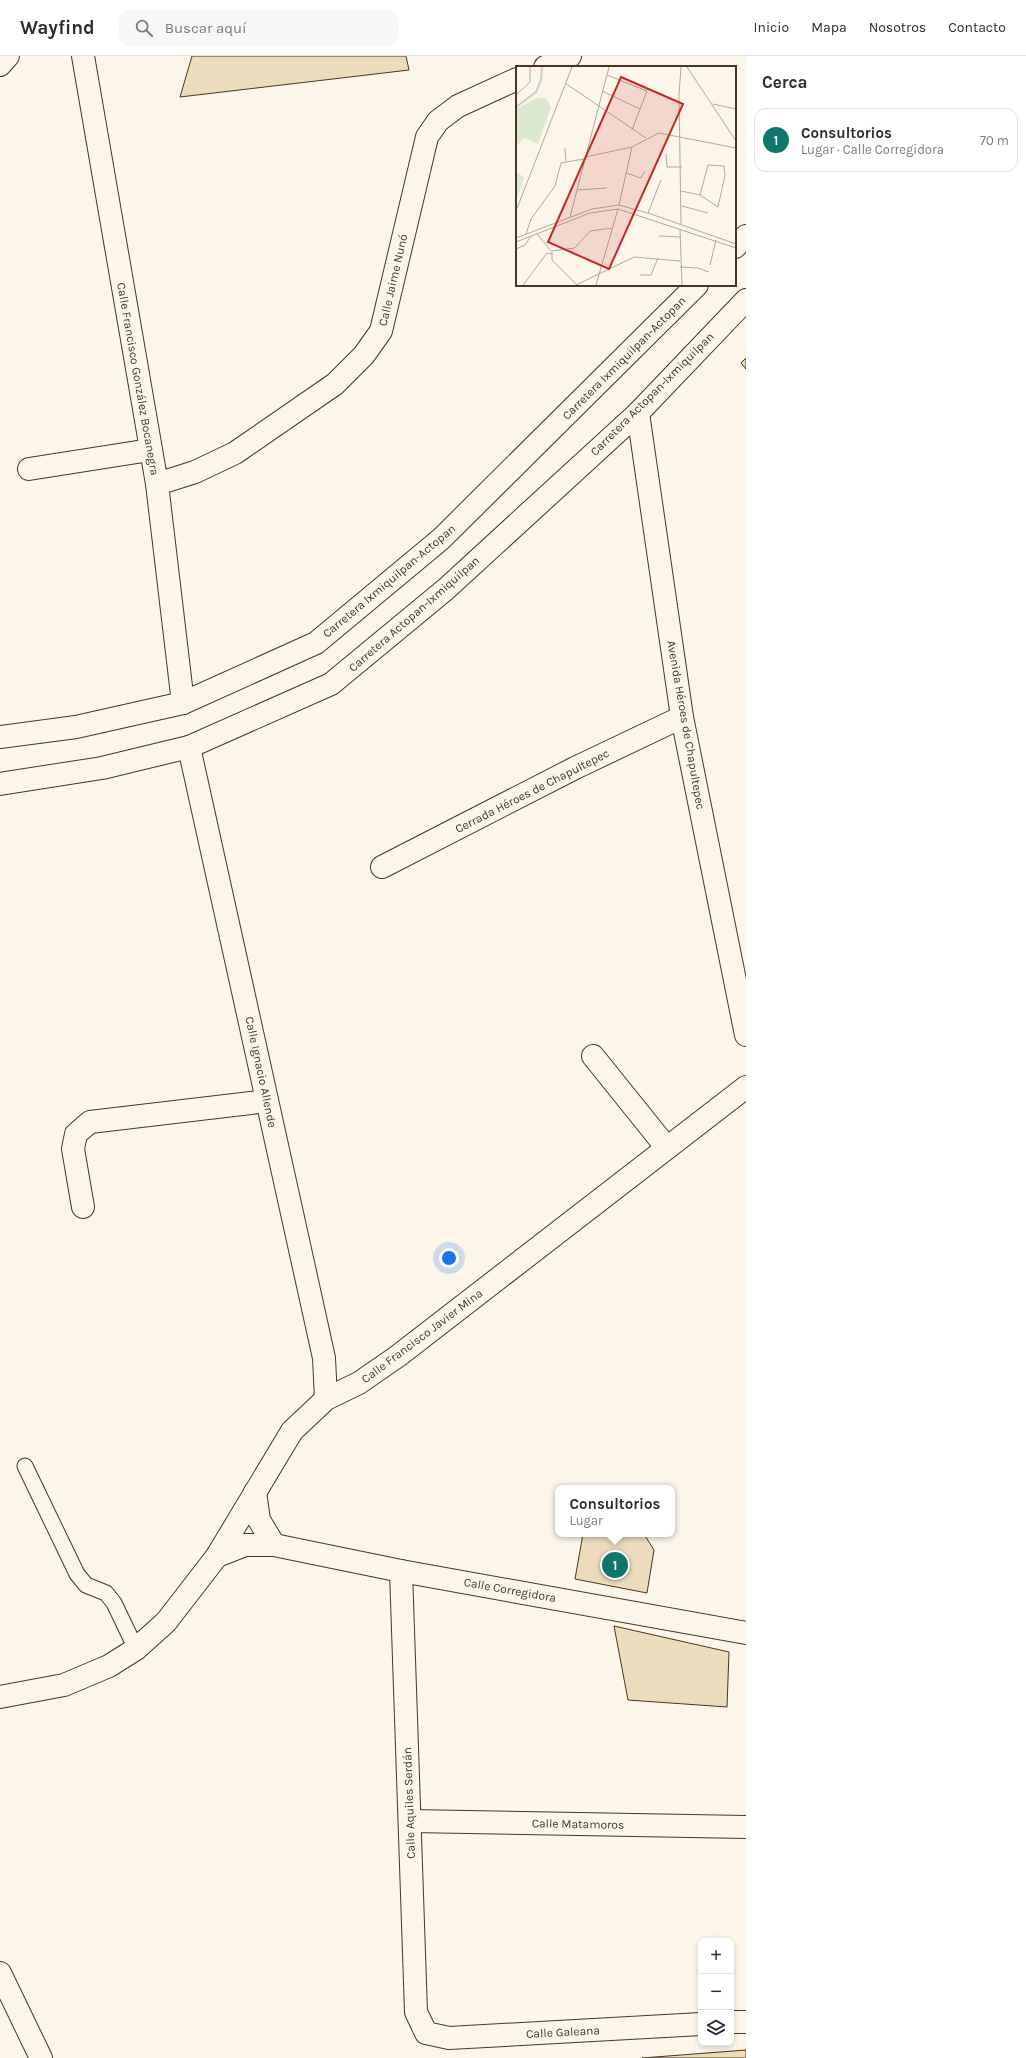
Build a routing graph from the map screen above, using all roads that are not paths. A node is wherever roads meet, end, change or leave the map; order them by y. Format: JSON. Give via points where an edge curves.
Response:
{"nodes":[{"id":1,"x":8,"y":56,"type":"edge"},
{"id":2,"x":83,"y":56,"type":"edge"},
{"id":3,"x":570,"y":56,"type":"edge"},
{"id":4,"x":0,"y":66,"type":"edge"},
{"id":5,"x":547,"y":66,"type":"edge"},
{"id":6,"x":516,"y":79,"type":"edge"},
{"id":7,"x":746,"y":236,"type":"edge"},
{"id":8,"x":736,"y":246,"type":"edge"},
{"id":9,"x":696,"y":286,"type":"edge"},
{"id":10,"x":746,"y":300,"type":"edge"},
{"id":11,"x":638,"y":413,"type":"junction"},
{"id":12,"x":150,"y":450,"type":"junction"},
{"id":13,"x":29,"y":469,"type":"dead end"},
{"id":14,"x":156,"y":484,"type":"junction"},
{"id":15,"x":183,"y":703,"type":"junction"},
{"id":16,"x":682,"y":717,"type":"junction"},
{"id":17,"x":0,"y":737,"type":"edge"},
{"id":18,"x":189,"y":747,"type":"junction"},
{"id":19,"x":0,"y":784,"type":"edge"},
{"id":20,"x":382,"y":867,"type":"dead end"},
{"id":21,"x":746,"y":1035,"type":"edge"},
{"id":22,"x":593,"y":1056,"type":"dead end"},
{"id":23,"x":746,"y":1087,"type":"edge"},
{"id":24,"x":267,"y":1101,"type":"junction"},
{"id":25,"x":667,"y":1148,"type":"junction"},
{"id":26,"x":83,"y":1207,"type":"dead end"},
{"id":27,"x":326,"y":1399,"type":"junction"},
{"id":28,"x":25,"y":1466,"type":"dead end"},
{"id":29,"x":255,"y":1492,"type":"junction"},
{"id":30,"x":274,"y":1545,"type":"junction"},
{"id":31,"x":217,"y":1556,"type":"junction"},
{"id":32,"x":401,"y":1571,"type":"junction"},
{"id":33,"x":746,"y":1633,"type":"edge"},
{"id":34,"x":136,"y":1649,"type":"junction"},
{"id":35,"x":0,"y":1697,"type":"edge"},
{"id":36,"x":410,"y":1821,"type":"junction"},
{"id":37,"x":746,"y":1827,"type":"edge"},
{"id":38,"x":0,"y":1972,"type":"edge"},
{"id":39,"x":734,"y":2022,"type":"edge"},
{"id":40,"x":746,"y":2022,"type":"edge"},
{"id":41,"x":698,"y":2024,"type":"edge"},
{"id":42,"x":426,"y":2033,"type":"joint"},
{"id":43,"x":41,"y":2058,"type":"edge"}],
"edges":[{"from":1,"to":4,"type":"street"},
{"from":2,"to":12,"type":"street","name":"Calle Francisco González Bocanegra"},
{"from":3,"to":5,"type":"street"},
{"from":6,"to":14,"type":"street","name":"Calle Jaime Nunó","via":[[458,106],[438,121],[427,137],[381,331],[364,355],[335,384],[235,453],[195,472]]},
{"from":7,"to":8,"type":"street"},
{"from":9,"to":15,"type":"street","name":"Carretera Ixmiquilpan-Actopan","via":[[441,539],[316,643]]},
{"from":10,"to":11,"type":"street","name":"Carretera Actopan-Ixmiquilpan"},
{"from":11,"to":16,"type":"street","name":"Avenida Héroes de Chapultepec"},
{"from":11,"to":18,"type":"street","name":"Carretera Actopan-Ixmiquilpan","via":[[446,589],[331,684]]},
{"from":12,"to":13,"type":"street"},
{"from":12,"to":14,"type":"street","name":"Calle Francisco González Bocanegra"},
{"from":14,"to":15,"type":"street","name":"Calle Francisco González Bocanegra"},
{"from":15,"to":17,"type":"street","name":"Carretera Ixmiquilpan-Actopan","via":[[76,727]]},
{"from":16,"to":20,"type":"street","name":"Cerrada Héroes de Chapultepec","via":[[575,768]]},
{"from":16,"to":21,"type":"street","name":"Avenida Héroes de Chapultepec"},
{"from":18,"to":19,"type":"street","name":"Carretera Actopan-Ixmiquilpan","via":[[102,768]]},
{"from":18,"to":24,"type":"street","name":"Calle Ignacio Allende"},
{"from":22,"to":25,"type":"street"},
{"from":23,"to":25,"type":"street","name":"Calle Francisco Javier Mina"},
{"from":24,"to":26,"type":"street","via":[[90,1122],[76,1134],[73,1149]]},
{"from":24,"to":27,"type":"street","name":"Calle Ignacio Allende","via":[[324,1358]]},
{"from":25,"to":27,"type":"street","name":"Calle Francisco Javier Mina","via":[[398,1356],[359,1383]]},
{"from":27,"to":29,"type":"street","name":"Calle Francisco Javier Mina","via":[[292,1432]]},
{"from":28,"to":34,"type":"lane","via":[[77,1574],[86,1585],[106,1594],[114,1603]]},
{"from":29,"to":30,"type":"street","via":[[259,1520]]},
{"from":29,"to":31,"type":"street","name":"Calle Francisco Javier Mina"},
{"from":30,"to":31,"type":"street","name":"Calle Corregidora","via":[[245,1545]]},
{"from":30,"to":32,"type":"street","name":"Calle Corregidora"},
{"from":31,"to":34,"type":"street","name":"Calle Francisco Javier Mina","via":[[166,1622]]},
{"from":32,"to":33,"type":"street","name":"Calle Corregidora"},
{"from":32,"to":36,"type":"street","name":"Calle Aquiles Serdán"},
{"from":34,"to":35,"type":"street","name":"Calle Francisco Javier Mina","via":[[109,1666],[64,1685]]},
{"from":36,"to":37,"type":"street","name":"Calle Matamoros"},
{"from":36,"to":42,"type":"street","name":"Calle Aquiles Serdán","via":[[416,2012]]},
{"from":38,"to":43,"type":"street"},
{"from":39,"to":40,"type":"street"},
{"from":41,"to":42,"type":"street","name":"Calle Galeana","via":[[450,2038]]}]}
